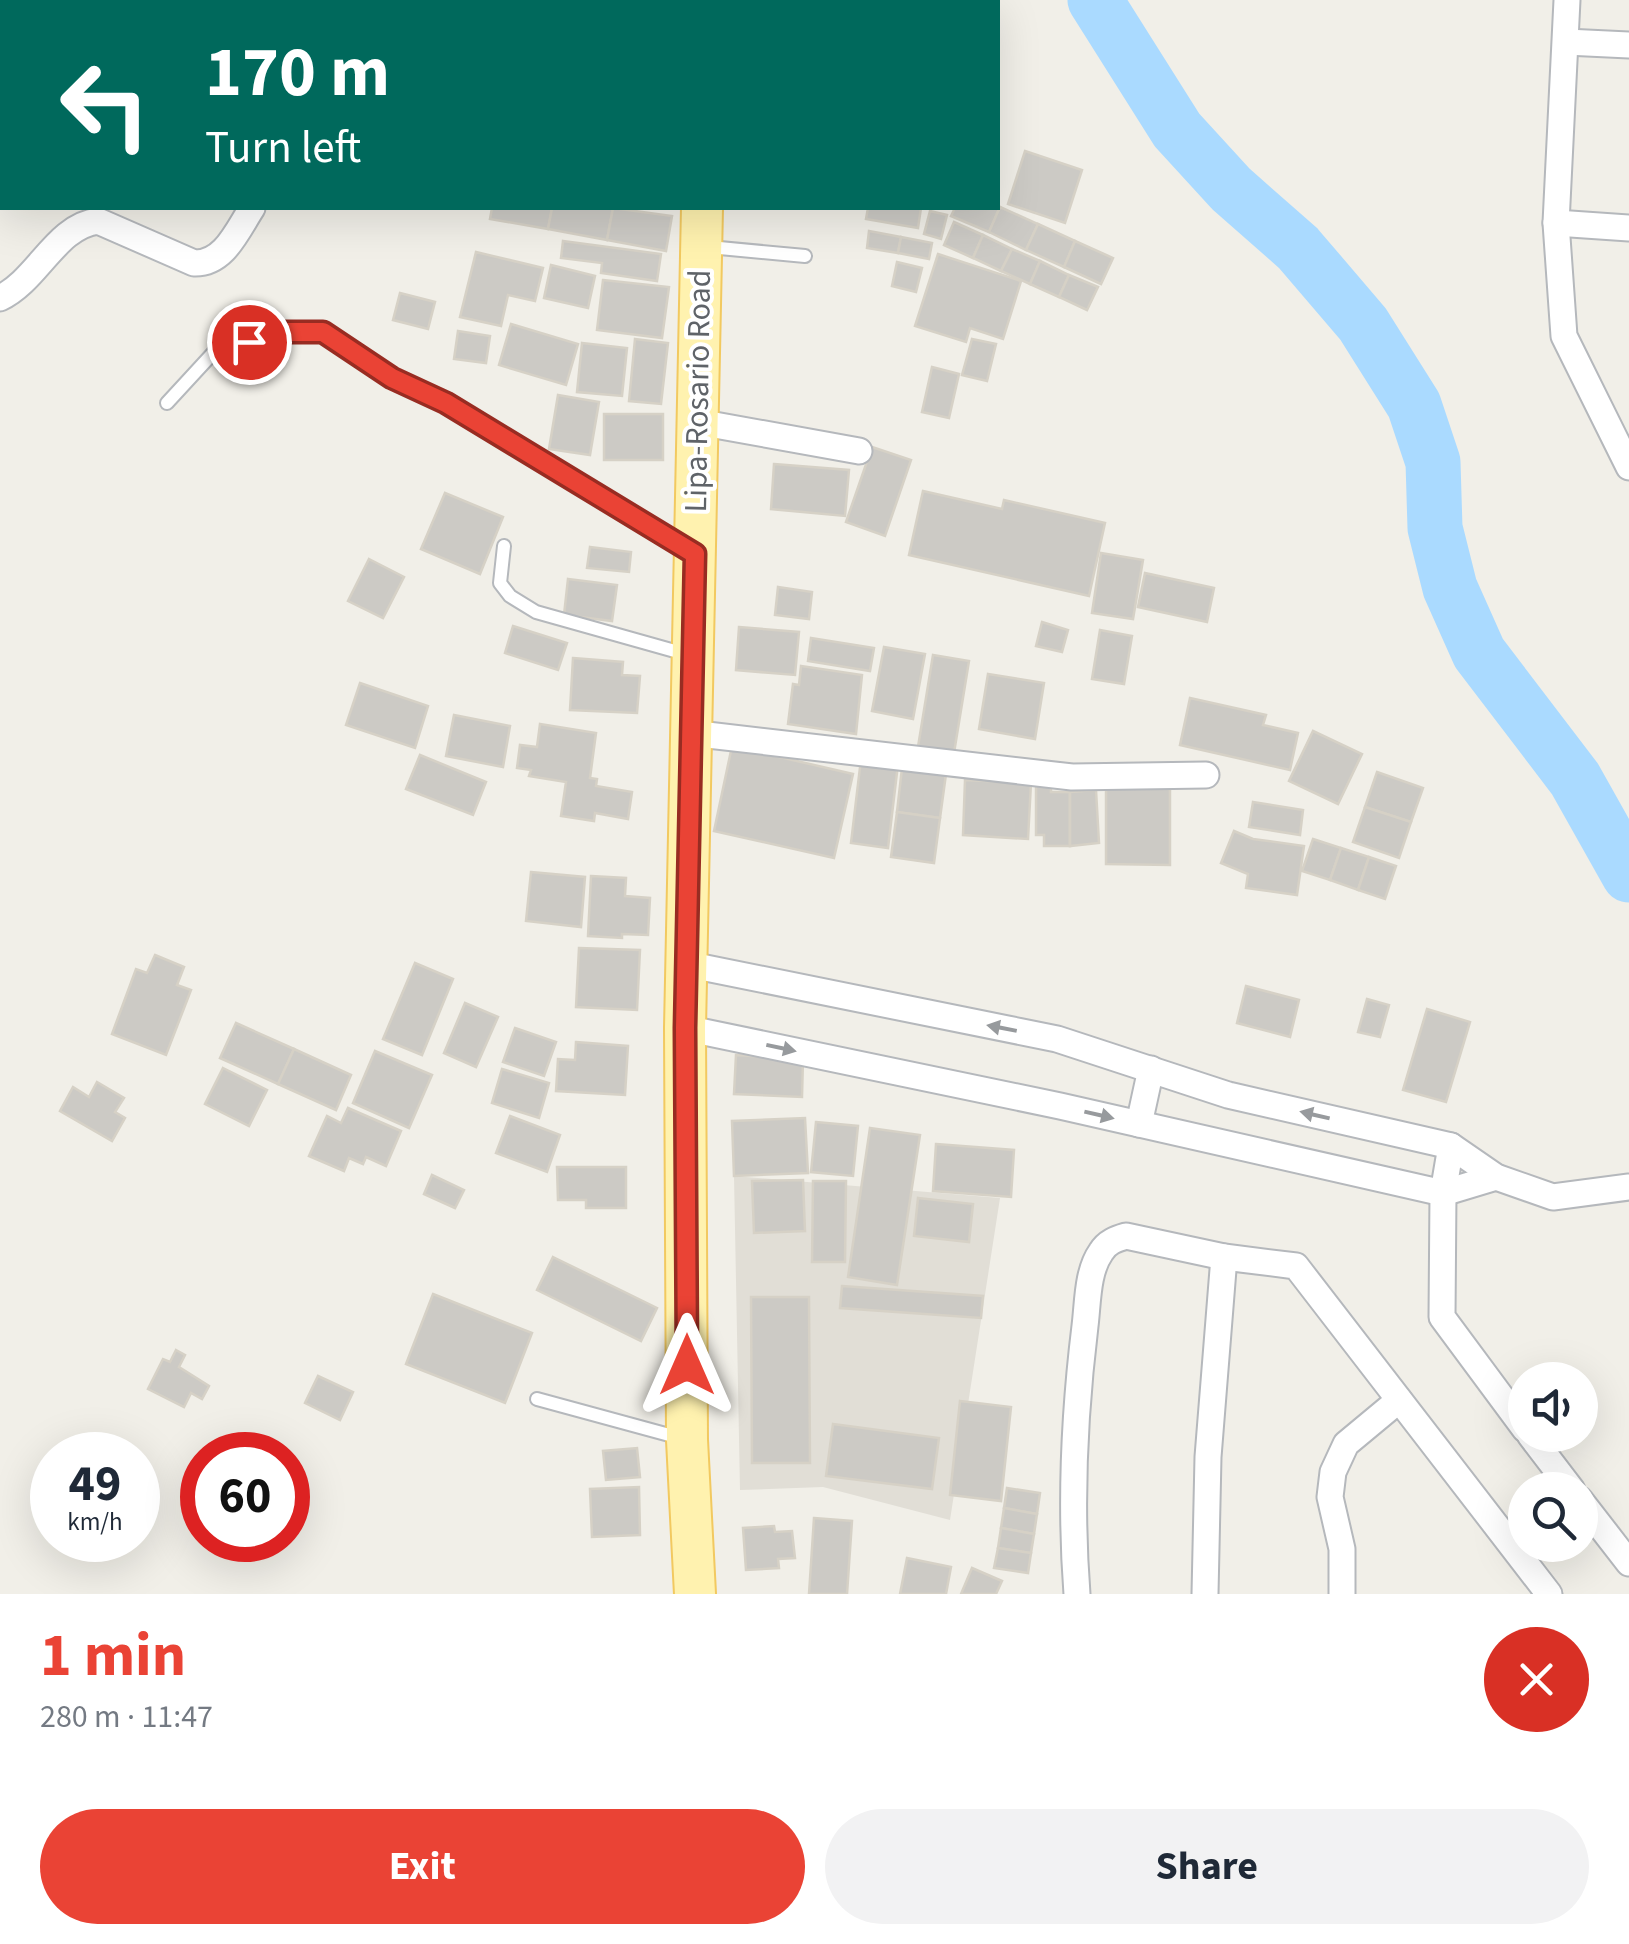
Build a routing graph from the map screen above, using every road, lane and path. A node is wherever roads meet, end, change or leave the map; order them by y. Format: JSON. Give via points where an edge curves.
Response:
{"nodes":[{"id":1,"x":1567,"y":0,"type":"edge"},
{"id":2,"x":1566,"y":42,"type":"junction"},
{"id":3,"x":1629,"y":44,"type":"edge"},
{"id":4,"x":251,"y":210,"type":"edge"},
{"id":5,"x":1556,"y":223,"type":"junction"},
{"id":6,"x":701,"y":227,"type":"edge"},
{"id":7,"x":1629,"y":228,"type":"edge"},
{"id":8,"x":804,"y":256,"type":"dead end"},
{"id":9,"x":0,"y":298,"type":"edge"},
{"id":10,"x":167,"y":403,"type":"dead end"},
{"id":11,"x":698,"y":422,"type":"junction"},
{"id":12,"x":859,"y":451,"type":"dead end"},
{"id":13,"x":1629,"y":467,"type":"edge"},
{"id":14,"x":504,"y":546,"type":"dead end"},
{"id":15,"x":695,"y":554,"type":"junction"},
{"id":16,"x":692,"y":656,"type":"junction"},
{"id":17,"x":690,"y":733,"type":"junction"},
{"id":18,"x":1206,"y":775,"type":"dead end"},
{"id":19,"x":686,"y":964,"type":"junction"},
{"id":20,"x":685,"y":1028,"type":"junction"},
{"id":21,"x":1151,"y":1069,"type":"junction"},
{"id":22,"x":1139,"y":1124,"type":"junction"},
{"id":23,"x":1451,"y":1146,"type":"junction"},
{"id":24,"x":1496,"y":1177,"type":"junction"},
{"id":25,"x":1629,"y":1188,"type":"edge"},
{"id":26,"x":1443,"y":1193,"type":"junction"},
{"id":27,"x":1224,"y":1256,"type":"junction"},
{"id":28,"x":537,"y":1399,"type":"dead end"},
{"id":29,"x":1399,"y":1400,"type":"junction"},
{"id":30,"x":1508,"y":1406,"type":"edge"},
{"id":31,"x":687,"y":1440,"type":"junction"},
{"id":32,"x":1543,"y":1452,"type":"edge"},
{"id":33,"x":1558,"y":1472,"type":"edge"},
{"id":34,"x":1598,"y":1523,"type":"edge"},
{"id":35,"x":1629,"y":1563,"type":"edge"},
{"id":36,"x":695,"y":1594,"type":"edge"},
{"id":37,"x":1076,"y":1594,"type":"edge"},
{"id":38,"x":1205,"y":1594,"type":"edge"},
{"id":39,"x":1342,"y":1594,"type":"edge"},
{"id":40,"x":1550,"y":1594,"type":"edge"}],
"edges":[{"from":1,"to":2,"type":"street"},
{"from":2,"to":3,"type":"street"},
{"from":2,"to":5,"type":"street"},
{"from":4,"to":9,"type":"street","via":[[208,264],[98,221],[84,222],[25,284]]},
{"from":5,"to":7,"type":"street"},
{"from":5,"to":13,"type":"street","via":[[1564,336]]},
{"from":6,"to":8,"type":"lane"},
{"from":6,"to":11,"type":"main road","name":"Lipa-Rosario Road"},
{"from":10,"to":15,"type":"lane","via":[[214,352],[284,332],[323,332]]},
{"from":11,"to":12,"type":"street"},
{"from":11,"to":15,"type":"main road","name":"Lipa-Rosario Road"},
{"from":14,"to":16,"type":"lane","via":[[500,583],[536,612]]},
{"from":15,"to":16,"type":"main road","name":"Lipa-Rosario Road"},
{"from":16,"to":17,"type":"main road","name":"Lipa-Rosario Road"},
{"from":17,"to":18,"type":"street","via":[[1072,777]]},
{"from":17,"to":19,"type":"main road","name":"Lipa-Rosario Road"},
{"from":19,"to":20,"type":"main road","name":"Lipa-Rosario Road"},
{"from":21,"to":19,"type":"street","one_way":true,"via":[[1057,1039]]},
{"from":20,"to":22,"type":"street","one_way":true},
{"from":20,"to":31,"type":"main road","name":"Lipa-Rosario Road"},
{"from":21,"to":22,"type":"street"},
{"from":23,"to":21,"type":"street","one_way":true,"via":[[1228,1095]]},
{"from":22,"to":26,"type":"street"},
{"from":23,"to":24,"type":"street"},
{"from":23,"to":26,"type":"street"},
{"from":24,"to":25,"type":"street","via":[[1553,1197]]},
{"from":24,"to":26,"type":"street"},
{"from":26,"to":30,"type":"street","via":[[1442,1317]]},
{"from":27,"to":29,"type":"street","via":[[1296,1266]]},
{"from":27,"to":37,"type":"street","via":[[1126,1236],[1102,1250],[1092,1271],[1072,1486]]},
{"from":27,"to":38,"type":"street"},
{"from":28,"to":31,"type":"lane"},
{"from":29,"to":39,"type":"street","via":[[1346,1444],[1334,1472],[1330,1497],[1342,1548]]},
{"from":29,"to":40,"type":"street"},
{"from":31,"to":36,"type":"main road","name":"Lipa-Rosario Road"},
{"from":32,"to":33,"type":"street"},
{"from":34,"to":35,"type":"street"}]}
